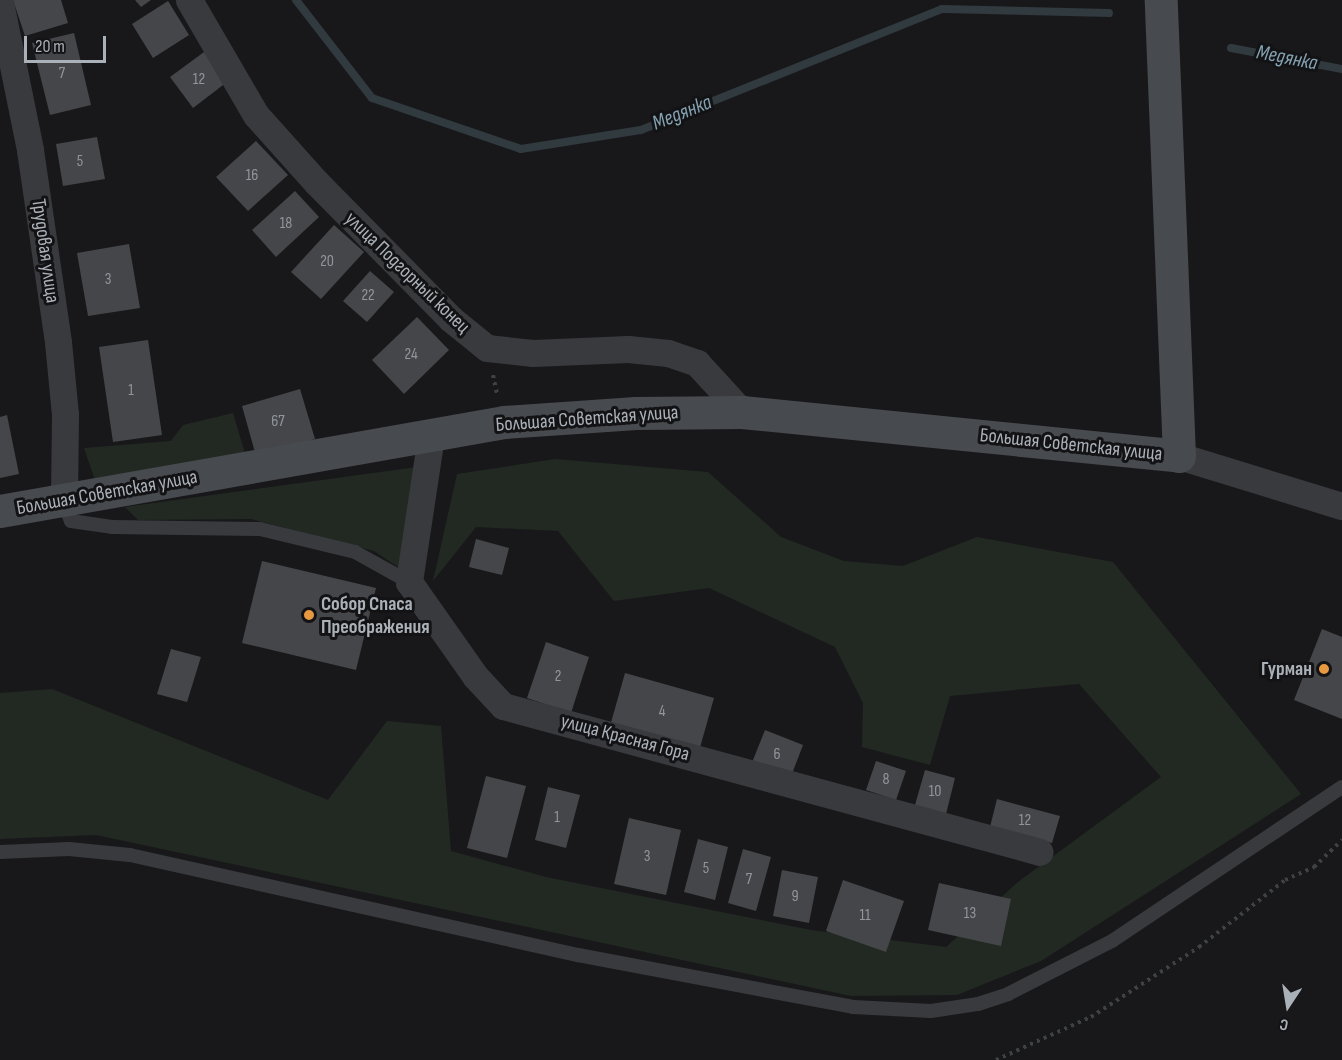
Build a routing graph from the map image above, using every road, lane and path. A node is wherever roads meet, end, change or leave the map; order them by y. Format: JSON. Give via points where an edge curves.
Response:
{"nodes":[{"id":1,"x":189,"y":0,"type":"edge"},
{"id":2,"x":1161,"y":0,"type":"edge"},
{"id":3,"x":0,"y":2,"type":"edge"},
{"id":4,"x":4,"y":43,"type":"edge"},
{"id":5,"x":487,"y":348,"type":"junction"},
{"id":6,"x":742,"y":412,"type":"junction"},
{"id":7,"x":504,"y":422,"type":"junction"},
{"id":8,"x":431,"y":436,"type":"junction"},
{"id":9,"x":1179,"y":456,"type":"junction"},
{"id":10,"x":64,"y":502,"type":"junction"},
{"id":11,"x":1342,"y":506,"type":"edge"},
{"id":12,"x":0,"y":511,"type":"edge"},
{"id":13,"x":409,"y":582,"type":"junction"},
{"id":14,"x":1342,"y":787,"type":"edge"},
{"id":15,"x":1342,"y":840,"type":"edge"},
{"id":16,"x":0,"y":852,"type":"edge"},
{"id":17,"x":1040,"y":852,"type":"dead end"},
{"id":18,"x":996,"y":1060,"type":"edge"}],
"edges":[{"from":1,"to":5,"type":"street","name":"улица Подгорный конец","via":[[256,115],[419,287]]},
{"from":2,"to":9,"type":"main road"},
{"from":3,"to":4,"type":"street","name":"Трудовая улица"},
{"from":4,"to":10,"type":"street","name":"Трудовая улица","via":[[58,342],[65,415]]},
{"from":5,"to":6,"type":"street","name":"улица Подгорный конец","via":[[533,353],[628,349],[668,353],[697,363]]},
{"from":5,"to":7,"type":"path"},
{"from":6,"to":7,"type":"main road","name":"Большая Советская улица","via":[[636,412]]},
{"from":6,"to":9,"type":"main road","name":"Большая Советская улица"},
{"from":7,"to":8,"type":"main road","name":"Большая Советская улица"},
{"from":8,"to":10,"type":"main road","name":"Большая Советская улица"},
{"from":8,"to":13,"type":"street"},
{"from":9,"to":11,"type":"street"},
{"from":10,"to":12,"type":"main road","name":"Большая Советская улица"},
{"from":10,"to":13,"type":"lane","via":[[71,521],[112,527],[260,529],[355,552]]},
{"from":13,"to":17,"type":"street","name":"улица Красная Гора","via":[[474,676],[503,706]]},
{"from":14,"to":16,"type":"lane","via":[[1112,941],[1008,994],[978,1004],[931,1011],[853,1007],[578,956],[130,855],[69,849]]},
{"from":15,"to":18,"type":"path","via":[[1314,867],[1285,880],[1199,947],[1101,1011]]}]}
